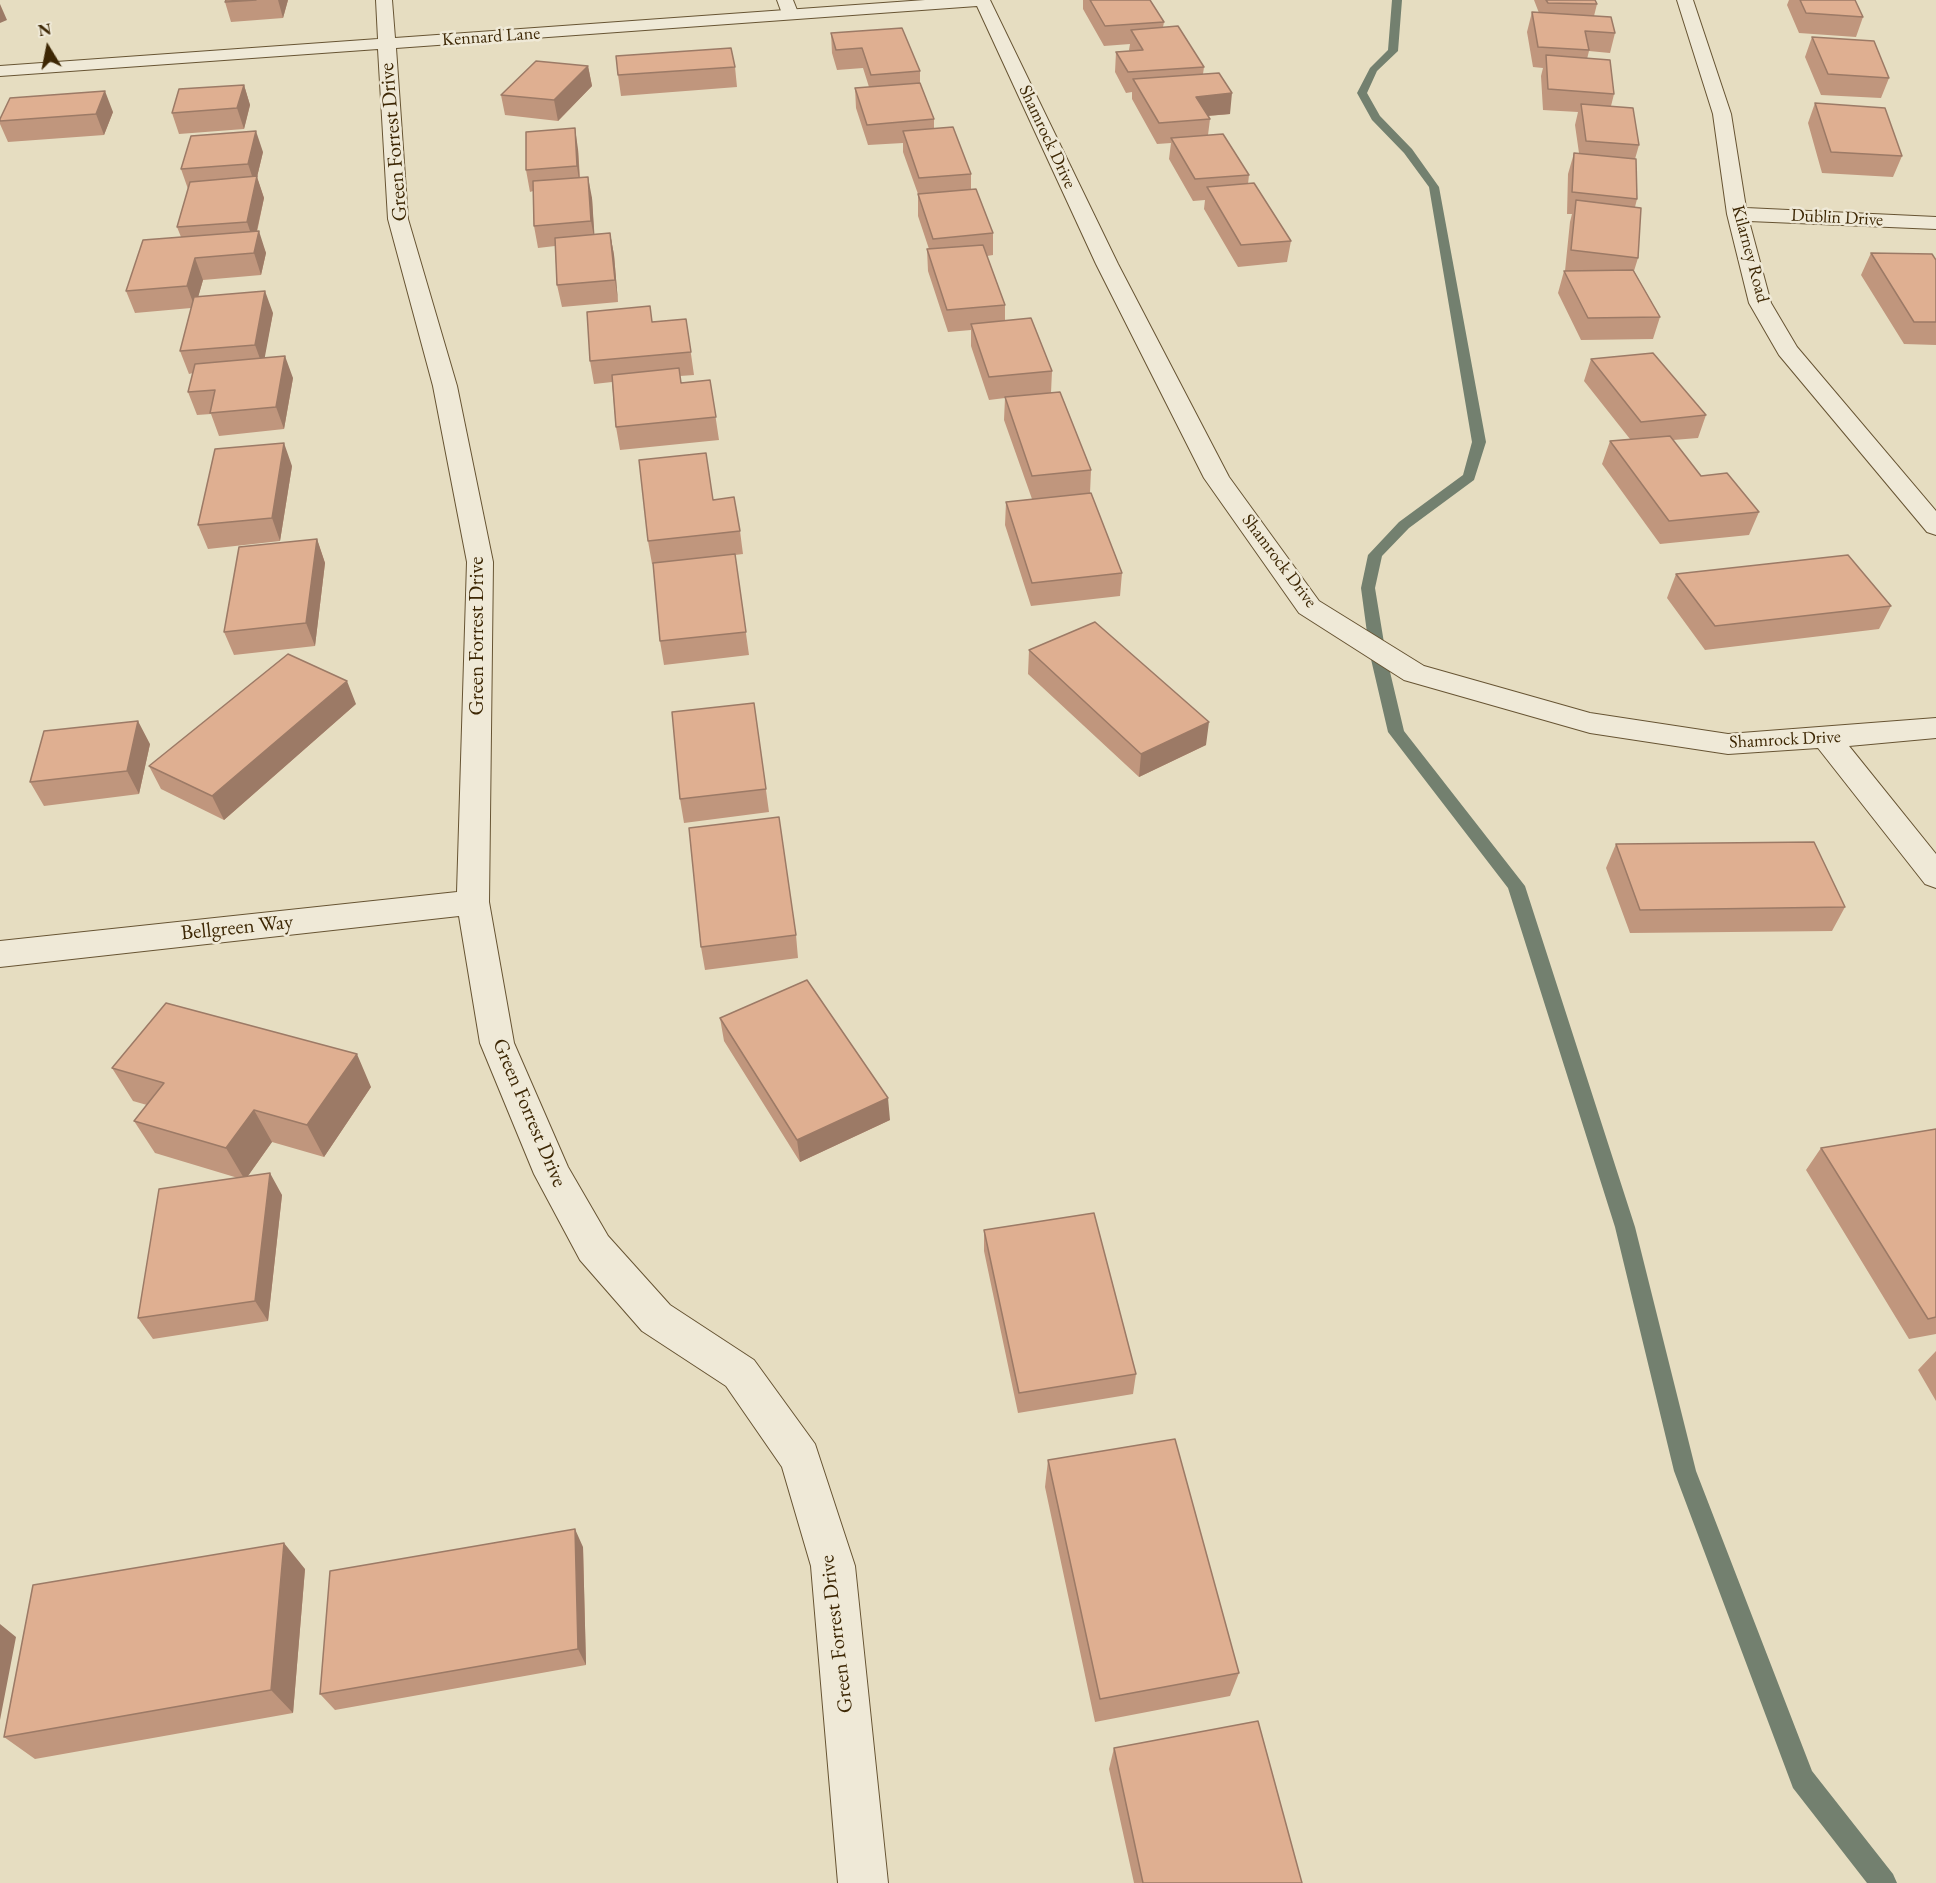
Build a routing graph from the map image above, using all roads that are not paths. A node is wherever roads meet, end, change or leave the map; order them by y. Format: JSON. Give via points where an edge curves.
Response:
{"nodes":[{"id":1,"x":384,"y":0,"type":"edge"},
{"id":2,"x":1685,"y":0,"type":"edge"},
{"id":3,"x":982,"y":1,"type":"edge"},
{"id":4,"x":878,"y":4,"type":"edge"},
{"id":5,"x":788,"y":8,"type":"edge"},
{"id":6,"x":386,"y":45,"type":"junction"},
{"id":7,"x":0,"y":71,"type":"edge"},
{"id":8,"x":1737,"y":214,"type":"junction"},
{"id":9,"x":1936,"y":223,"type":"edge"},
{"id":10,"x":1936,"y":527,"type":"edge"},
{"id":11,"x":1936,"y":728,"type":"edge"},
{"id":12,"x":1827,"y":738,"type":"junction"},
{"id":13,"x":1936,"y":876,"type":"edge"},
{"id":14,"x":473,"y":902,"type":"junction"},
{"id":15,"x":0,"y":954,"type":"edge"},
{"id":16,"x":863,"y":1883,"type":"edge"}],
"edges":[{"from":1,"to":6,"type":"street","name":"Green Forrest Drive"},
{"from":2,"to":8,"type":"street","name":"Kilarney Road","via":[[1722,114]]},
{"from":3,"to":4,"type":"street","name":"Kennard Lane"},
{"from":3,"to":12,"type":"street","name":"Shamrock Drive","via":[[1107,264],[1217,478],[1309,607],[1414,673],[1590,723],[1728,744]]},
{"from":4,"to":5,"type":"street","name":"Kennard Lane"},
{"from":5,"to":6,"type":"street","name":"Kennard Lane"},
{"from":6,"to":7,"type":"street","name":"Kennard Lane"},
{"from":6,"to":14,"type":"street","name":"Green Forrest Drive","via":[[398,219],[445,386],[480,562]]},
{"from":8,"to":9,"type":"street","name":"Dublin Drive"},
{"from":8,"to":10,"type":"street","name":"Kilarney Road","via":[[1761,303],[1787,350]]},
{"from":11,"to":12,"type":"street","name":"Shamrock Drive"},
{"from":12,"to":13,"type":"street"},
{"from":14,"to":15,"type":"street","name":"Bellgreen Way"},
{"from":14,"to":16,"type":"street","name":"Green Forrest Drive","via":[[497,1043],[552,1174],[594,1248],[656,1318],[740,1373],[800,1458],[833,1566]]}]}
